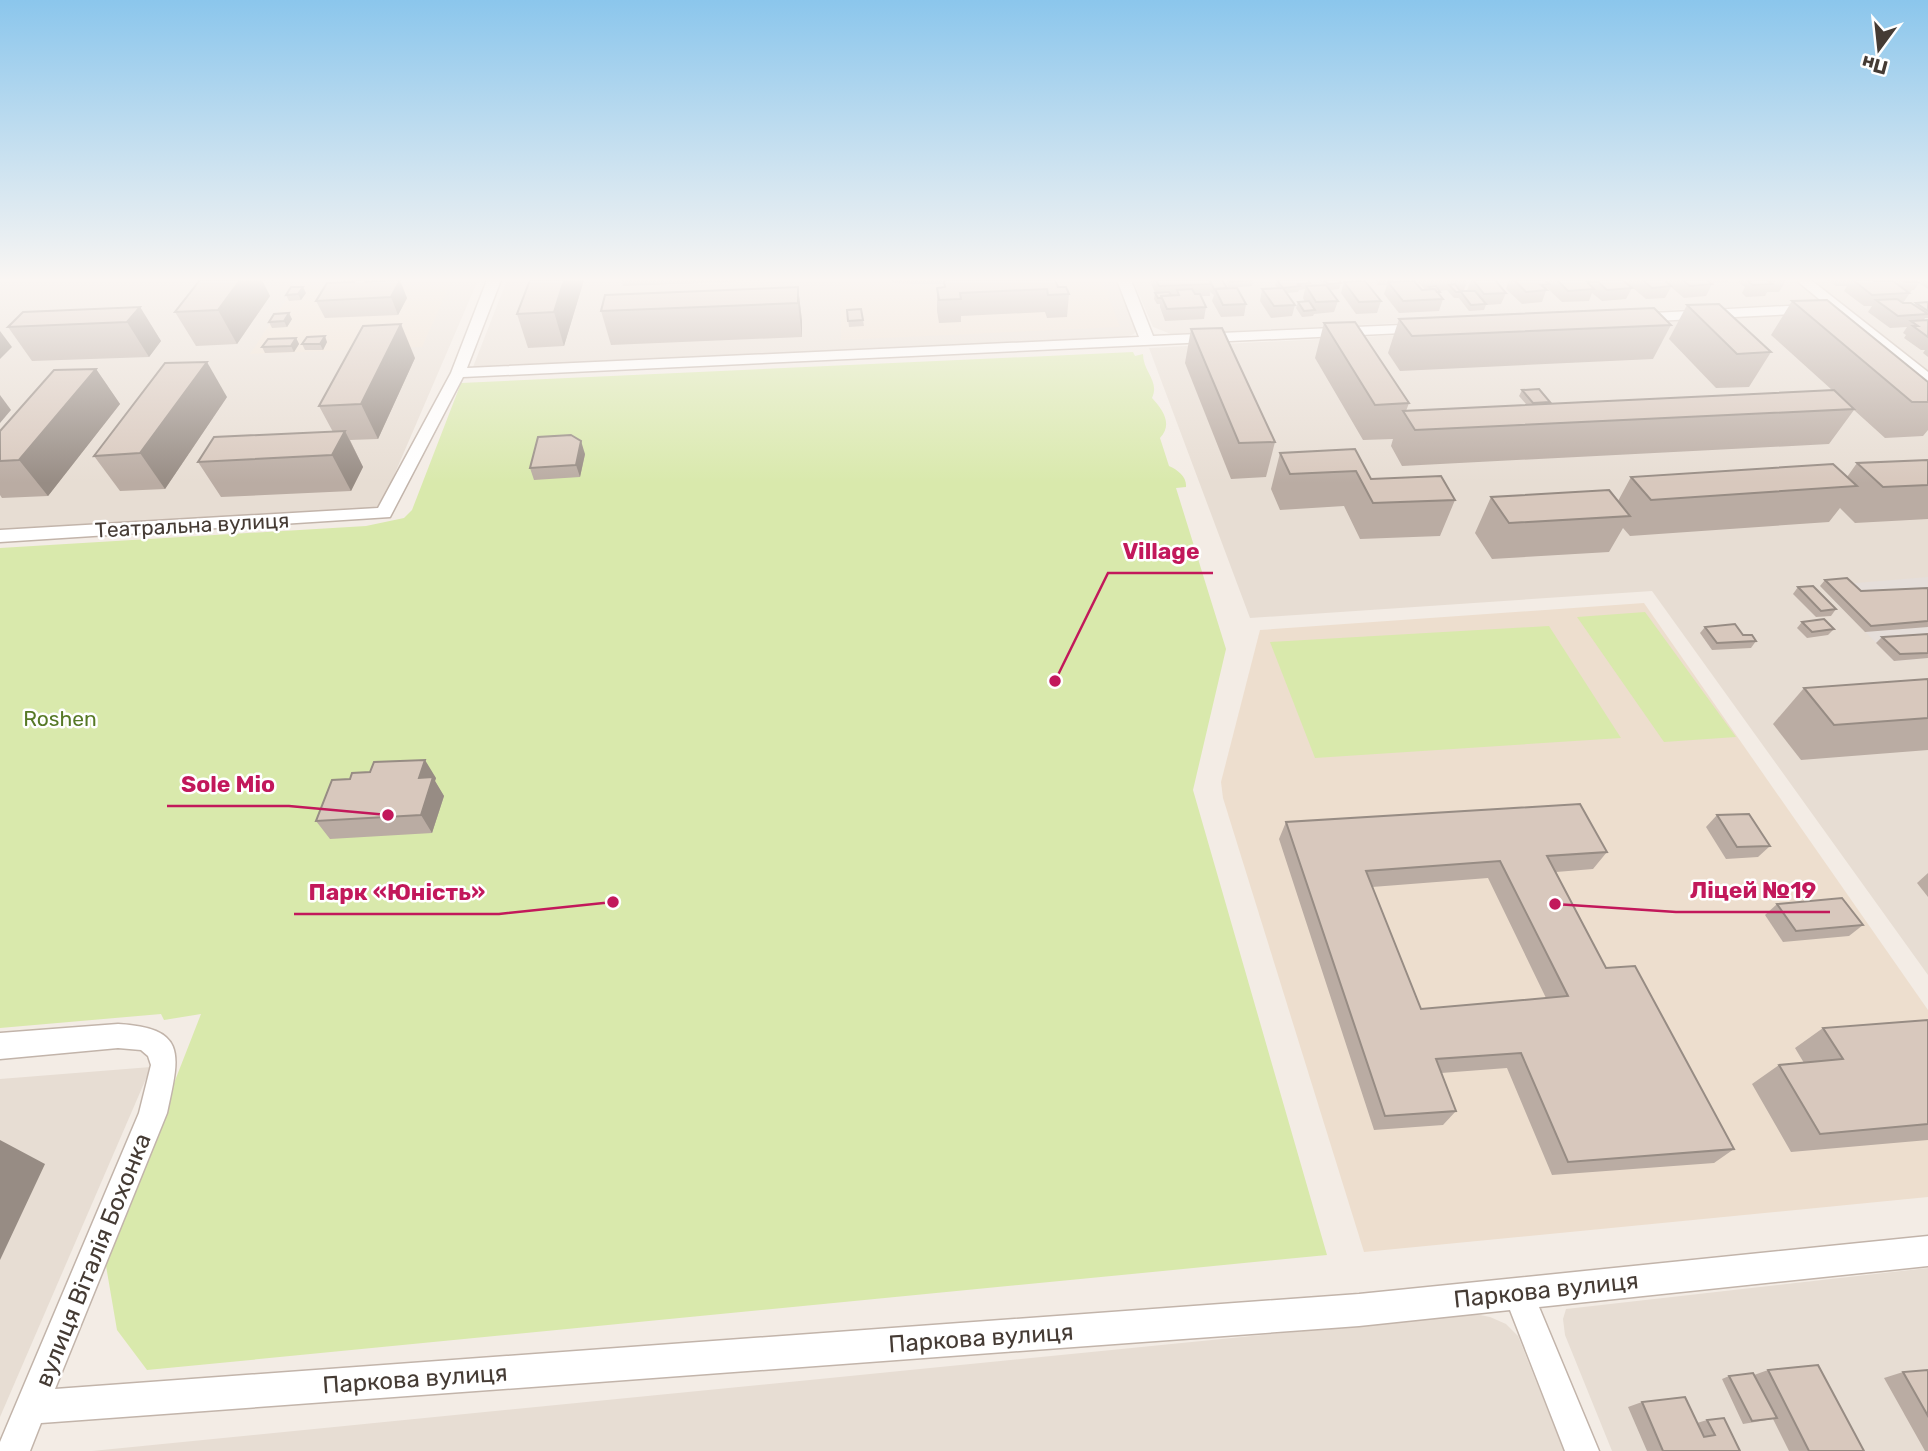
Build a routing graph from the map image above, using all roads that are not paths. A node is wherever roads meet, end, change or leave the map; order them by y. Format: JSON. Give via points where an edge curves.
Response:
{"nodes":[{"id":1,"x":468,"y":348,"type":"edge"},
{"id":2,"x":1003,"y":348,"type":"edge"},
{"id":3,"x":1888,"y":348,"type":"edge"},
{"id":4,"x":458,"y":373,"type":"junction"},
{"id":5,"x":1928,"y":379,"type":"edge"},
{"id":6,"x":0,"y":536,"type":"edge"},
{"id":7,"x":0,"y":1046,"type":"edge"},
{"id":8,"x":1928,"y":1251,"type":"edge"},
{"id":9,"x":1518,"y":1292,"type":"junction"},
{"id":10,"x":32,"y":1407,"type":"junction"},
{"id":11,"x":13,"y":1451,"type":"edge"},
{"id":12,"x":1581,"y":1451,"type":"edge"}],
"edges":[{"from":1,"to":4,"type":"street"},
{"from":2,"to":4,"type":"street"},
{"from":3,"to":5,"type":"street"},
{"from":4,"to":6,"type":"street","name":"Театральна вулиця","via":[[384,513]]},
{"from":7,"to":10,"type":"street","name":"вулиця Віталія Бохонка","via":[[118,1036],[147,1038],[160,1049],[164,1065],[153,1113]]},
{"from":8,"to":9,"type":"street","name":"Паркова вулиця"},
{"from":9,"to":10,"type":"street","name":"Паркова вулиця","via":[[1332,1312]]},
{"from":9,"to":12,"type":"street"},
{"from":10,"to":11,"type":"street","name":"вулиця Віталія Бохонка"}]}
